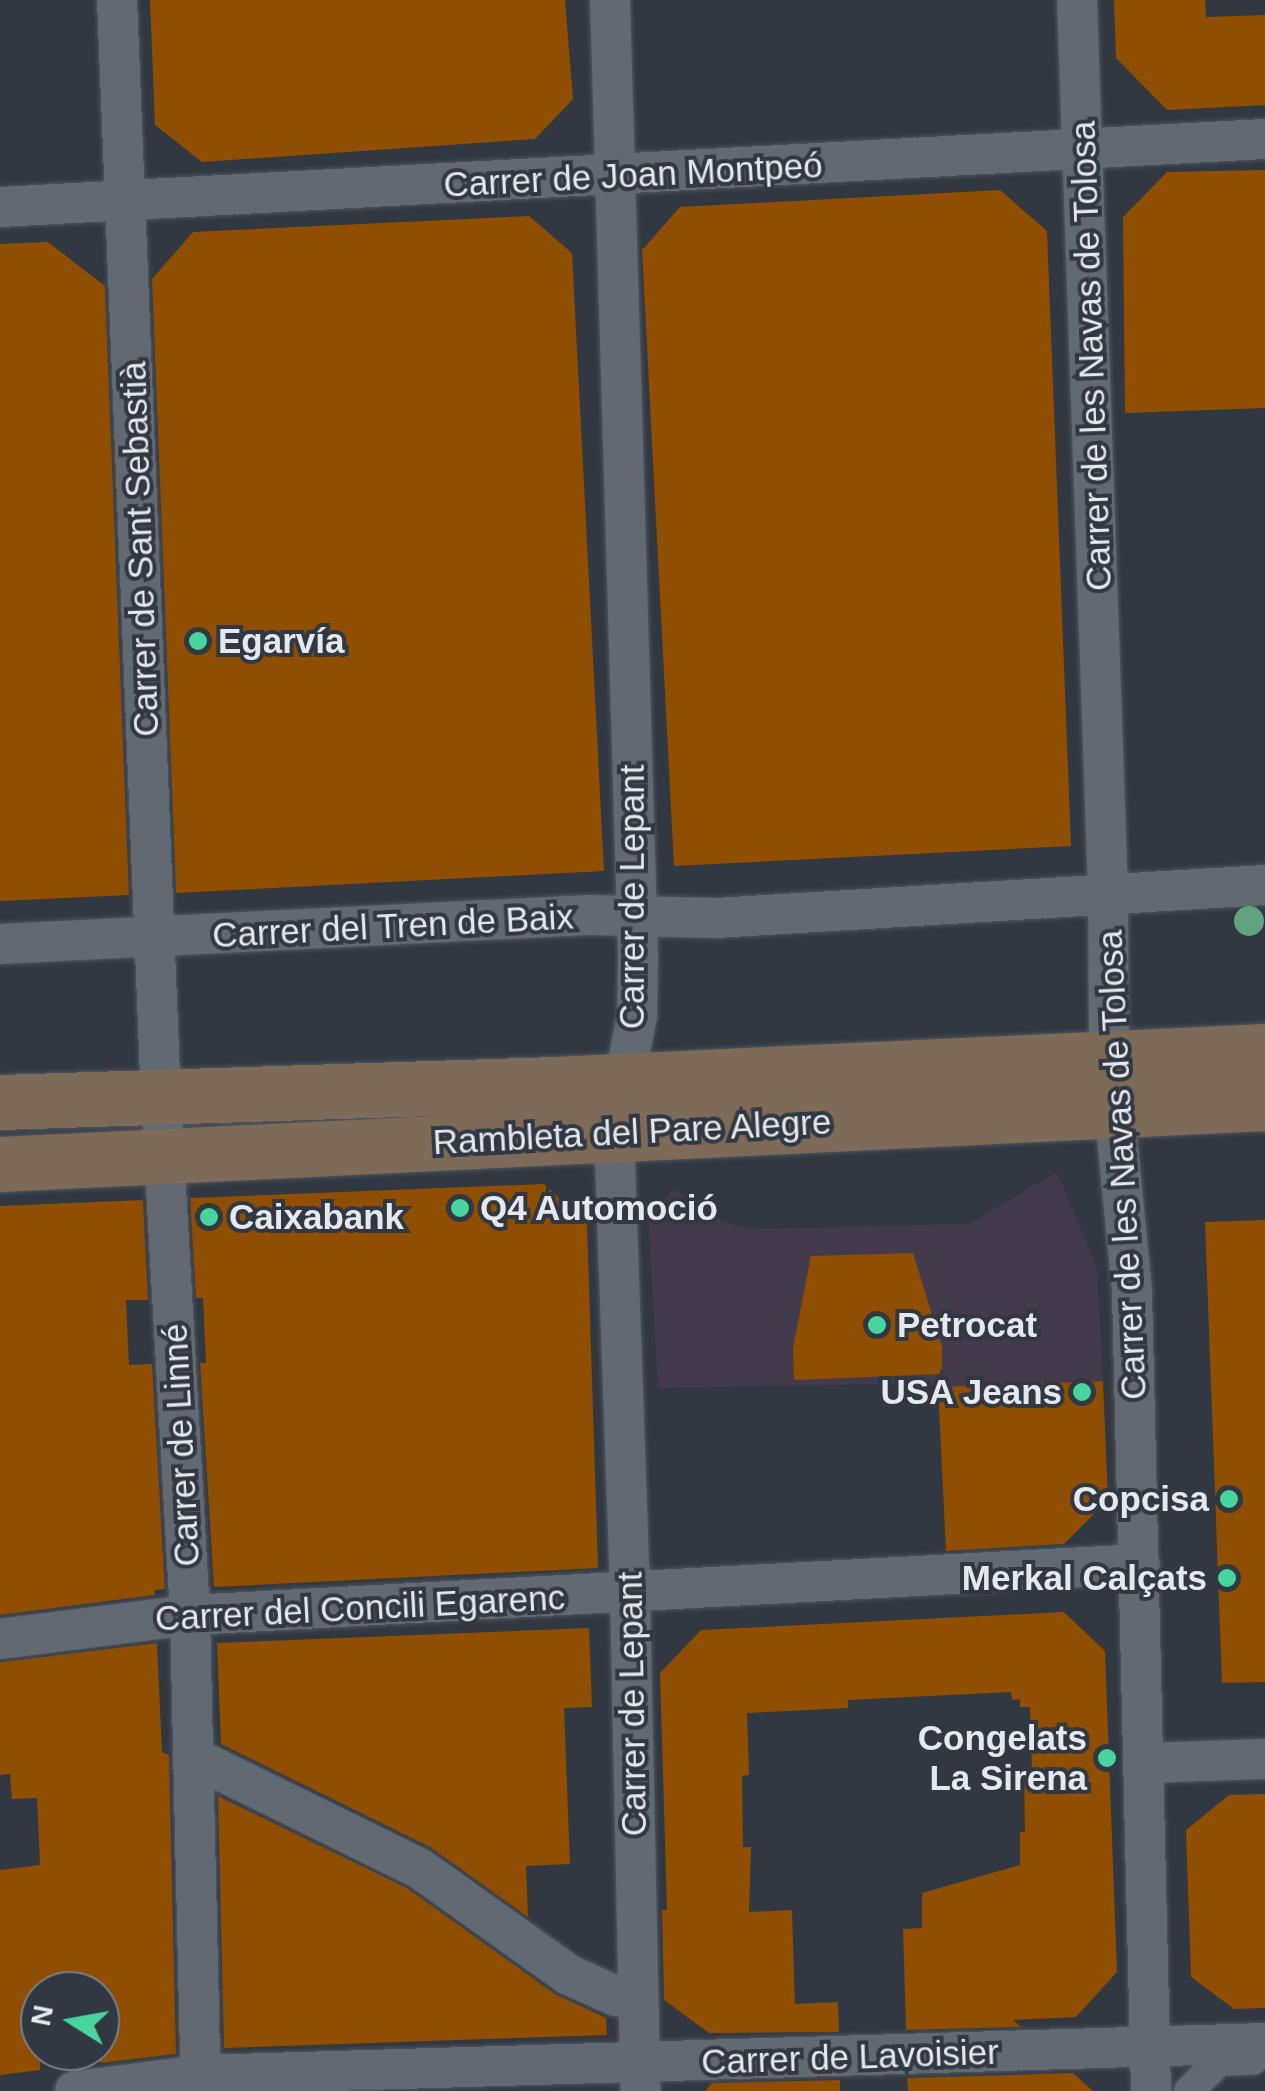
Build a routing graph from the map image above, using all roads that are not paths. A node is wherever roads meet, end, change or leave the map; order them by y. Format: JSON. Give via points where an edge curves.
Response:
{"nodes":[{"id":1,"x":117,"y":0,"type":"edge"},
{"id":2,"x":610,"y":0,"type":"edge"},
{"id":3,"x":1078,"y":0,"type":"edge"},
{"id":4,"x":1265,"y":139,"type":"edge"},
{"id":5,"x":1086,"y":151,"type":"junction"},
{"id":6,"x":614,"y":176,"type":"junction"},
{"id":7,"x":126,"y":202,"type":"junction"},
{"id":8,"x":0,"y":208,"type":"edge"},
{"id":9,"x":1265,"y":884,"type":"edge"},
{"id":10,"x":1108,"y":894,"type":"junction"},
{"id":11,"x":637,"y":919,"type":"junction"},
{"id":12,"x":157,"y":937,"type":"junction"},
{"id":13,"x":0,"y":944,"type":"edge"},
{"id":14,"x":1265,"y":1051,"type":"edge"},
{"id":15,"x":1109,"y":1056,"type":"junction"},
{"id":16,"x":161,"y":1098,"type":"junction"},
{"id":17,"x":0,"y":1102,"type":"edge"},
{"id":18,"x":1265,"y":1104,"type":"edge"},
{"id":19,"x":620,"y":1106,"type":"junction"},
{"id":20,"x":1116,"y":1110,"type":"junction"},
{"id":21,"x":164,"y":1157,"type":"junction"},
{"id":22,"x":0,"y":1164,"type":"edge"},
{"id":23,"x":1140,"y":1564,"type":"junction"},
{"id":24,"x":630,"y":1593,"type":"junction"},
{"id":25,"x":190,"y":1616,"type":"junction"},
{"id":26,"x":0,"y":1639,"type":"edge"},
{"id":27,"x":195,"y":1758,"type":"junction"},
{"id":28,"x":1265,"y":1759,"type":"edge"},
{"id":29,"x":1143,"y":1763,"type":"junction"},
{"id":30,"x":638,"y":1998,"type":"junction"},
{"id":31,"x":1265,"y":2043,"type":"edge"},
{"id":32,"x":1149,"y":2048,"type":"junction"},
{"id":33,"x":1265,"y":2060,"type":"edge"},
{"id":34,"x":639,"y":2077,"type":"edge"},
{"id":35,"x":201,"y":2083,"type":"edge"},
{"id":36,"x":75,"y":2091,"type":"edge"},
{"id":37,"x":1151,"y":2091,"type":"edge"},
{"id":38,"x":1189,"y":2091,"type":"edge"}],
"edges":[{"from":1,"to":7,"type":"street","name":"Carrer de Sant Sebastià"},
{"from":2,"to":6,"type":"street","name":"Carrer de Lepant"},
{"from":3,"to":5,"type":"street","name":"Carrer de les Navas de Tolosa"},
{"from":4,"to":5,"type":"street","name":"Carrer de Joan Montpeó"},
{"from":5,"to":6,"type":"street","name":"Carrer de Joan Montpeó"},
{"from":5,"to":10,"type":"street","name":"Carrer de les Navas de Tolosa"},
{"from":6,"to":7,"type":"street","name":"Carrer de Joan Montpeó"},
{"from":6,"to":11,"type":"street","name":"Carrer de Lepant"},
{"from":7,"to":8,"type":"street","name":"Carrer de Joan Montpeó"},
{"from":7,"to":12,"type":"street","name":"Carrer de Sant Sebastià"},
{"from":9,"to":10,"type":"street","name":"Carrer del Tren de Baix"},
{"from":10,"to":11,"type":"street","name":"Carrer del Tren de Baix"},
{"from":10,"to":15,"type":"street","name":"Carrer de les Navas de Tolosa"},
{"from":11,"to":12,"type":"street","name":"Carrer del Tren de Baix","via":[[588,915]]},
{"from":11,"to":19,"type":"street","name":"Carrer de Lepant","via":[[638,1008]]},
{"from":12,"to":13,"type":"street","name":"Carrer del Tren de Baix"},
{"from":12,"to":16,"type":"street","name":"Carrer de Sant Sebastià"},
{"from":14,"to":15,"type":"main road","name":"Rambleta del Pare Alegre"},
{"from":15,"to":19,"type":"main road","name":"Rambleta del Pare Alegre"},
{"from":15,"to":20,"type":"street","name":"Carrer de les Navas de Tolosa"},
{"from":16,"to":17,"type":"main road","name":"Rambleta del Pare Alegre"},
{"from":16,"to":19,"type":"main road","name":"Rambleta del Pare Alegre"},
{"from":16,"to":21,"type":"street","name":"Carrer de Linné"},
{"from":18,"to":20,"type":"main road","name":"Rambleta del Pare Alegre"},
{"from":19,"to":20,"type":"main road","name":"Rambleta del Pare Alegre"},
{"from":19,"to":21,"type":"main road","name":"Rambleta del Pare Alegre"},
{"from":19,"to":24,"type":"street","name":"Carrer de Lepant"},
{"from":20,"to":23,"type":"street","name":"Carrer de les Navas de Tolosa","via":[[1132,1292]]},
{"from":21,"to":22,"type":"main road","name":"Rambleta del Pare Alegre"},
{"from":21,"to":25,"type":"street","name":"Carrer de Linné"},
{"from":23,"to":24,"type":"street","name":"Carrer del Concili Egarenc"},
{"from":23,"to":29,"type":"street","name":"Carrer de les Navas de Tolosa"},
{"from":24,"to":25,"type":"street","name":"Carrer del Concili Egarenc"},
{"from":24,"to":30,"type":"street","name":"Carrer de Lepant"},
{"from":25,"to":26,"type":"street","name":"Carrer del Concili Egarenc"},
{"from":25,"to":27,"type":"street","name":"Carrer de Linné"},
{"from":27,"to":30,"type":"street","via":[[419,1868],[569,1975],[616,1996]]},
{"from":27,"to":35,"type":"street","name":"Carrer de Linné"},
{"from":28,"to":29,"type":"street"},
{"from":29,"to":32,"type":"street","name":"Carrer de les Navas de Tolosa"},
{"from":30,"to":34,"type":"street","name":"Carrer de Lepant"},
{"from":31,"to":32,"type":"street","name":"Carrer de Lavoisier"},
{"from":32,"to":34,"type":"street","name":"Carrer de Lavoisier"},
{"from":32,"to":37,"type":"street","name":"Carrer de les Navas de Tolosa"},
{"from":33,"to":38,"type":"street","via":[[1219,2060]]},
{"from":34,"to":35,"type":"street","name":"Carrer de Lavoisier"},
{"from":35,"to":36,"type":"street","name":"Carrer de Lavoisier"}]}
